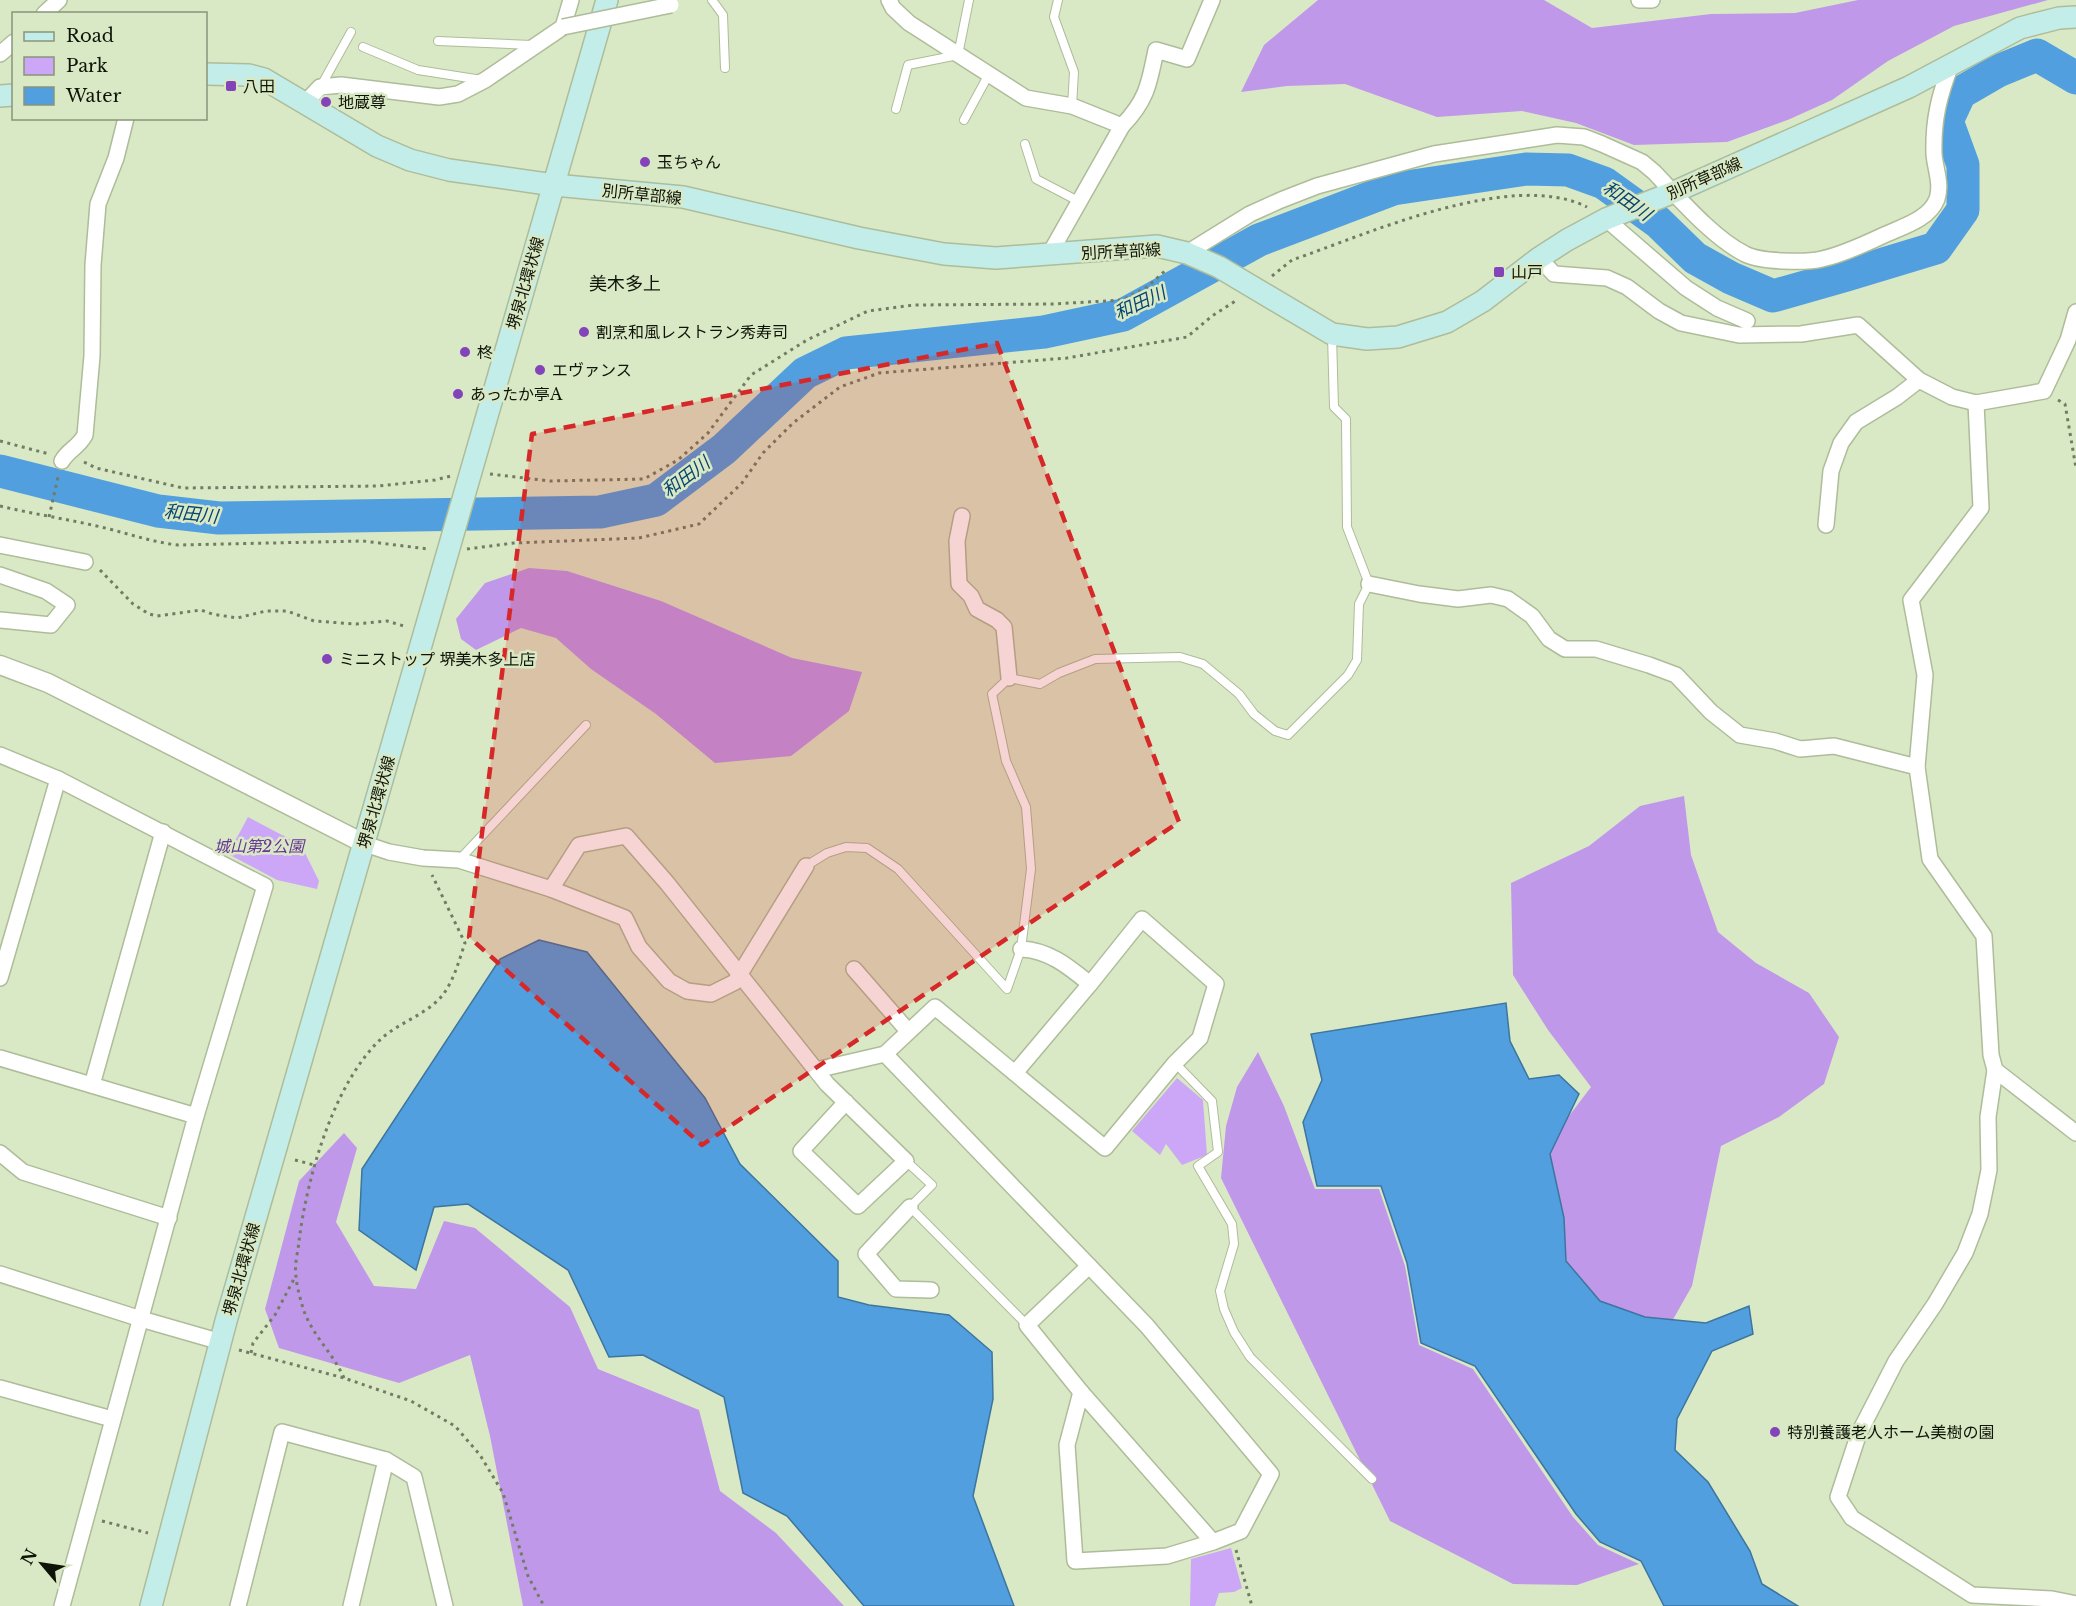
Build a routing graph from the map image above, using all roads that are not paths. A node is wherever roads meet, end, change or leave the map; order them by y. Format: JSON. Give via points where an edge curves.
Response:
{"nodes":[{"id":1,"x":59,"y":0,"type":"edge"},
{"id":2,"x":571,"y":0,"type":"edge"},
{"id":3,"x":607,"y":0,"type":"edge"},
{"id":4,"x":712,"y":0,"type":"edge"},
{"id":5,"x":889,"y":0,"type":"edge"},
{"id":6,"x":969,"y":0,"type":"edge"},
{"id":7,"x":1058,"y":0,"type":"edge"},
{"id":8,"x":1212,"y":0,"type":"edge"},
{"id":9,"x":1639,"y":0,"type":"edge"},
{"id":10,"x":1652,"y":0,"type":"edge"},
{"id":11,"x":673,"y":2,"type":"edge"},
{"id":12,"x":46,"y":12,"type":"edge"},
{"id":13,"x":2076,"y":17,"type":"edge"},
{"id":14,"x":563,"y":27,"type":"junction"},
{"id":15,"x":351,"y":32,"type":"dead end"},
{"id":16,"x":438,"y":41,"type":"dead end"},
{"id":17,"x":12,"y":44,"type":"edge"},
{"id":18,"x":535,"y":45,"type":"junction"},
{"id":19,"x":363,"y":47,"type":"dead end"},
{"id":20,"x":0,"y":54,"type":"edge"},
{"id":21,"x":958,"y":55,"type":"junction"},
{"id":22,"x":1951,"y":65,"type":"junction"},
{"id":23,"x":724,"y":68,"type":"dead end"},
{"id":24,"x":207,"y":74,"type":"edge"},
{"id":25,"x":989,"y":74,"type":"junction"},
{"id":26,"x":485,"y":80,"type":"junction"},
{"id":27,"x":320,"y":87,"type":"junction"},
{"id":28,"x":305,"y":103,"type":"junction"},
{"id":29,"x":1072,"y":106,"type":"junction"},
{"id":30,"x":896,"y":109,"type":"dead end"},
{"id":31,"x":126,"y":120,"type":"edge"},
{"id":32,"x":964,"y":120,"type":"dead end"},
{"id":33,"x":1122,"y":126,"type":"junction"},
{"id":34,"x":1025,"y":144,"type":"dead end"},
{"id":35,"x":554,"y":185,"type":"junction"},
{"id":36,"x":1671,"y":193,"type":"junction"},
{"id":37,"x":1080,"y":202,"type":"junction"},
{"id":38,"x":1610,"y":218,"type":"junction"},
{"id":39,"x":1188,"y":253,"type":"junction"},
{"id":40,"x":1048,"y":255,"type":"junction"},
{"id":41,"x":1539,"y":258,"type":"junction"},
{"id":42,"x":2076,"y":312,"type":"edge"},
{"id":43,"x":1747,"y":321,"type":"dead end"},
{"id":44,"x":1332,"y":334,"type":"junction"},
{"id":45,"x":1919,"y":380,"type":"junction"},
{"id":46,"x":1976,"y":403,"type":"junction"},
{"id":47,"x":64,"y":458,"type":"road end"},
{"id":48,"x":962,"y":516,"type":"dead end"},
{"id":49,"x":1826,"y":525,"type":"dead end"},
{"id":50,"x":0,"y":545,"type":"edge"},
{"id":51,"x":85,"y":562,"type":"road end"},
{"id":52,"x":0,"y":575,"type":"edge"},
{"id":53,"x":1369,"y":584,"type":"junction"},
{"id":54,"x":0,"y":620,"type":"edge"},
{"id":55,"x":0,"y":665,"type":"edge"},
{"id":56,"x":1009,"y":678,"type":"junction"},
{"id":57,"x":586,"y":725,"type":"dead end"},
{"id":58,"x":0,"y":755,"type":"edge"},
{"id":59,"x":1917,"y":767,"type":"junction"},
{"id":60,"x":58,"y":779,"type":"junction"},
{"id":61,"x":163,"y":832,"type":"junction"},
{"id":62,"x":364,"y":844,"type":"junction"},
{"id":63,"x":459,"y":860,"type":"junction"},
{"id":64,"x":806,"y":866,"type":"joint"},
{"id":65,"x":551,"y":889,"type":"junction"},
{"id":66,"x":1022,"y":949,"type":"junction"},
{"id":67,"x":854,"y":969,"type":"dead end"},
{"id":68,"x":739,"y":975,"type":"junction"},
{"id":69,"x":0,"y":978,"type":"edge"},
{"id":70,"x":1090,"y":984,"type":"junction"},
{"id":71,"x":908,"y":1031,"type":"junction"},
{"id":72,"x":885,"y":1054,"type":"junction"},
{"id":73,"x":0,"y":1058,"type":"edge"},
{"id":74,"x":1175,"y":1064,"type":"junction"},
{"id":75,"x":816,"y":1070,"type":"junction"},
{"id":76,"x":1995,"y":1070,"type":"junction"},
{"id":77,"x":1015,"y":1073,"type":"junction"},
{"id":78,"x":92,"y":1085,"type":"junction"},
{"id":79,"x":846,"y":1102,"type":"junction"},
{"id":80,"x":196,"y":1116,"type":"junction"},
{"id":81,"x":2076,"y":1133,"type":"edge"},
{"id":82,"x":0,"y":1153,"type":"edge"},
{"id":83,"x":906,"y":1161,"type":"junction"},
{"id":84,"x":910,"y":1207,"type":"junction"},
{"id":85,"x":169,"y":1218,"type":"junction"},
{"id":86,"x":1089,"y":1266,"type":"junction"},
{"id":87,"x":0,"y":1274,"type":"edge"},
{"id":88,"x":931,"y":1290,"type":"dead end"},
{"id":89,"x":141,"y":1319,"type":"junction"},
{"id":90,"x":1027,"y":1325,"type":"junction"},
{"id":91,"x":220,"y":1343,"type":"junction"},
{"id":92,"x":0,"y":1388,"type":"edge"},
{"id":93,"x":1081,"y":1392,"type":"junction"},
{"id":94,"x":111,"y":1419,"type":"junction"},
{"id":95,"x":386,"y":1460,"type":"junction"},
{"id":96,"x":1372,"y":1479,"type":"dead end"},
{"id":97,"x":1213,"y":1542,"type":"junction"},
{"id":98,"x":2076,"y":1604,"type":"edge"},
{"id":99,"x":62,"y":1606,"type":"edge"},
{"id":100,"x":152,"y":1606,"type":"edge"},
{"id":101,"x":238,"y":1606,"type":"edge"},
{"id":102,"x":351,"y":1606,"type":"edge"},
{"id":103,"x":445,"y":1606,"type":"edge"}],
"edges":[{"from":1,"to":12,"type":"street"},
{"from":2,"to":14,"type":"street"},
{"from":3,"to":35,"type":"main road","name":"堺泉北環状線"},
{"from":4,"to":23,"type":"lane","via":[[723,15]]},
{"from":5,"to":21,"type":"street","via":[[909,24]]},
{"from":6,"to":21,"type":"lane"},
{"from":7,"to":29,"type":"lane","via":[[1054,17],[1074,72]]},
{"from":8,"to":33,"type":"street","via":[[1187,59],[1156,50],[1147,92],[1137,111]]},
{"from":9,"to":10,"type":"street"},
{"from":11,"to":14,"type":"street","bridge":true},
{"from":13,"to":22,"type":"main road","name":"別所草部線","via":[[2020,28]]},
{"from":14,"to":18,"type":"street"},
{"from":15,"to":27,"type":"lane"},
{"from":16,"to":18,"type":"lane"},
{"from":17,"to":20,"type":"street"},
{"from":18,"to":26,"type":"street"},
{"from":19,"to":26,"type":"lane","via":[[418,70]]},
{"from":21,"to":25,"type":"street"},
{"from":21,"to":30,"type":"lane","via":[[908,65]]},
{"from":22,"to":36,"type":"main road","name":"別所草部線"},
{"from":22,"to":36,"type":"street","via":[[1936,110],[1934,156],[1938,197],[1929,213],[1875,239],[1822,260],[1759,259],[1726,243]]},
{"from":24,"to":28,"type":"main road","name":"別所草部線","via":[[264,79]]},
{"from":25,"to":29,"type":"street","via":[[1026,98]]},
{"from":25,"to":32,"type":"lane"},
{"from":26,"to":27,"type":"street","via":[[458,94],[439,97],[340,85]]},
{"from":27,"to":28,"type":"street"},
{"from":28,"to":35,"type":"main road","name":"別所草部線","via":[[377,146],[410,160],[449,170]]},
{"from":29,"to":33,"type":"street"},
{"from":31,"to":47,"type":"street","via":[[98,204],[85,435],[80,445]]},
{"from":33,"to":37,"type":"street"},
{"from":34,"to":37,"type":"lane","via":[[1036,179]]},
{"from":35,"to":40,"type":"main road","name":"別所草部線","via":[[683,197],[944,254],[996,258]]},
{"from":35,"to":62,"type":"main road","name":"堺泉北環状線"},
{"from":36,"to":38,"type":"main road","name":"別所草部線"},
{"from":36,"to":39,"type":"street","via":[[1642,162],[1584,137],[1557,135],[1434,154],[1317,186],[1250,214]]},
{"from":37,"to":40,"type":"street"},
{"from":38,"to":41,"type":"main road","name":"別所草部線"},
{"from":38,"to":43,"type":"street","via":[[1686,288],[1716,308]]},
{"from":39,"to":40,"type":"main road","name":"別所草部線","via":[[1157,246]]},
{"from":39,"to":44,"type":"main road","name":"別所草部線"},
{"from":41,"to":44,"type":"main road","name":"別所草部線","via":[[1483,301],[1447,322],[1398,337],[1367,339]]},
{"from":41,"to":45,"type":"street","via":[[1554,274],[1607,278],[1681,323],[1728,333],[1801,334],[1858,325]]},
{"from":42,"to":46,"type":"street","via":[[2068,340],[2044,391]]},
{"from":44,"to":53,"type":"lane","via":[[1334,407],[1346,419],[1347,527]]},
{"from":45,"to":46,"type":"street","via":[[1952,397]]},
{"from":45,"to":49,"type":"street","via":[[1856,422],[1841,443],[1831,471]]},
{"from":46,"to":59,"type":"street","via":[[1981,508],[1911,600],[1925,675]]},
{"from":48,"to":56,"type":"street","via":[[957,541],[959,584],[977,609],[1004,627]]},
{"from":50,"to":51,"type":"street"},
{"from":52,"to":54,"type":"street","via":[[46,591],[67,605],[51,625]]},
{"from":53,"to":56,"type":"lane","via":[[1359,604],[1357,660],[1348,675],[1288,735],[1275,731],[1254,714],[1239,694],[1203,664],[1180,657],[1095,659],[1040,684]]},
{"from":53,"to":59,"type":"street","via":[[1458,599],[1491,595],[1508,599],[1532,616],[1549,639],[1565,649],[1596,649],[1676,675],[1711,712],[1740,735],[1800,749],[1834,747]]},
{"from":55,"to":62,"type":"street","via":[[48,683]]},
{"from":56,"to":66,"type":"lane","via":[[992,694],[1006,761],[1026,807],[1031,869]]},
{"from":57,"to":63,"type":"lane"},
{"from":58,"to":60,"type":"street"},
{"from":59,"to":76,"type":"street","via":[[1930,859],[1984,936]]},
{"from":60,"to":61,"type":"street"},
{"from":60,"to":69,"type":"street"},
{"from":61,"to":78,"type":"street"},
{"from":61,"to":80,"type":"street","via":[[265,886]]},
{"from":62,"to":63,"type":"street","via":[[423,858]]},
{"from":62,"to":91,"type":"main road","name":"堺泉北環状線"},
{"from":63,"to":65,"type":"street"},
{"from":64,"to":66,"type":"lane","via":[[846,847],[867,848],[898,869],[1007,989]]},
{"from":64,"to":68,"type":"street"},
{"from":65,"to":68,"type":"street","via":[[625,918],[639,947],[669,981],[687,992],[711,994],[735,982]]},
{"from":65,"to":68,"type":"street","via":[[579,845],[626,836],[668,882]]},
{"from":66,"to":70,"type":"street","via":[[1059,959]]},
{"from":67,"to":71,"type":"street"},
{"from":68,"to":75,"type":"street"},
{"from":70,"to":74,"type":"street","via":[[1142,919],[1216,984],[1200,1038]]},
{"from":70,"to":77,"type":"street"},
{"from":71,"to":72,"type":"street"},
{"from":71,"to":77,"type":"street","via":[[935,1007]]},
{"from":72,"to":75,"type":"street"},
{"from":72,"to":86,"type":"street"},
{"from":73,"to":78,"type":"street"},
{"from":74,"to":77,"type":"street","via":[[1105,1148]]},
{"from":74,"to":96,"type":"lane","via":[[1212,1101],[1218,1152],[1198,1166],[1232,1224],[1234,1244],[1220,1291],[1234,1332],[1250,1357]]},
{"from":75,"to":79,"type":"street"},
{"from":76,"to":81,"type":"street"},
{"from":76,"to":98,"type":"street","via":[[1988,1117],[1989,1170],[1980,1214],[1965,1253],[1896,1361],[1859,1433],[1838,1497],[1852,1518],[1972,1595]]},
{"from":78,"to":80,"type":"street"},
{"from":79,"to":83,"type":"street"},
{"from":79,"to":83,"type":"street","via":[[801,1150],[858,1206]]},
{"from":80,"to":85,"type":"street"},
{"from":82,"to":85,"type":"street","via":[[23,1172]]},
{"from":83,"to":84,"type":"lane","via":[[932,1185]]},
{"from":84,"to":88,"type":"street","via":[[866,1254],[896,1289]]},
{"from":84,"to":90,"type":"lane"},
{"from":85,"to":89,"type":"street"},
{"from":86,"to":90,"type":"street"},
{"from":86,"to":97,"type":"street","via":[[1147,1326],[1271,1474],[1241,1531]]},
{"from":87,"to":89,"type":"street"},
{"from":89,"to":91,"type":"street"},
{"from":89,"to":94,"type":"street"},
{"from":90,"to":93,"type":"street"},
{"from":91,"to":100,"type":"main road","name":"堺泉北環状線"},
{"from":92,"to":94,"type":"street"},
{"from":93,"to":97,"type":"street"},
{"from":93,"to":97,"type":"street","via":[[1067,1445],[1075,1561],[1167,1556]]},
{"from":94,"to":99,"type":"street"},
{"from":95,"to":101,"type":"street","via":[[282,1432]]},
{"from":95,"to":102,"type":"street"},
{"from":95,"to":103,"type":"street","via":[[414,1477]]}]}
